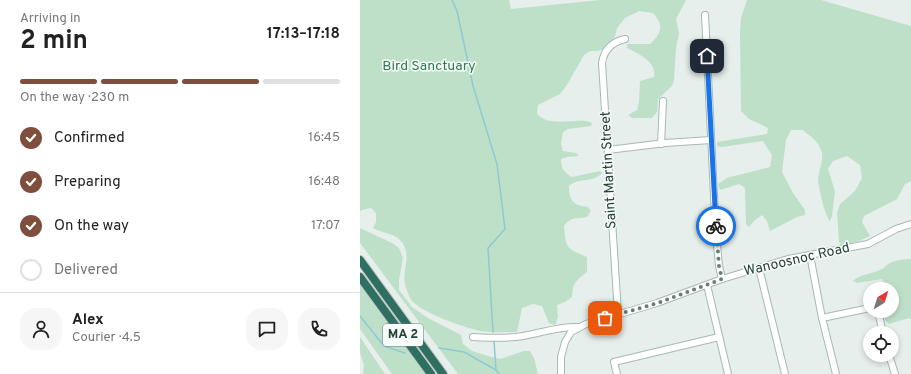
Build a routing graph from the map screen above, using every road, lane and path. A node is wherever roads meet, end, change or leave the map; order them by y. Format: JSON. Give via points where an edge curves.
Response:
{"nodes":[{"id":1,"x":705,"y":15,"type":"dead end"},
{"id":2,"x":625,"y":39,"type":"dead end"},
{"id":3,"x":663,"y":101,"type":"dead end"},
{"id":4,"x":711,"y":140,"type":"junction"},
{"id":5,"x":661,"y":144,"type":"junction"},
{"id":6,"x":608,"y":150,"type":"junction"},
{"id":7,"x":911,"y":224,"type":"edge"},
{"id":8,"x":810,"y":254,"type":"junction"},
{"id":9,"x":360,"y":260,"type":"edge"},
{"id":10,"x":759,"y":268,"type":"junction"},
{"id":11,"x":360,"y":277,"type":"edge"},
{"id":12,"x":722,"y":279,"type":"junction"},
{"id":13,"x":707,"y":285,"type":"junction"},
{"id":14,"x":863,"y":309,"type":"edge"},
{"id":15,"x":618,"y":314,"type":"junction"},
{"id":16,"x":822,"y":318,"type":"junction"},
{"id":17,"x":578,"y":327,"type":"junction"},
{"id":18,"x":473,"y":337,"type":"dead end"},
{"id":19,"x":720,"y":337,"type":"junction"},
{"id":20,"x":891,"y":362,"type":"edge"},
{"id":21,"x":431,"y":374,"type":"edge"},
{"id":22,"x":444,"y":374,"type":"edge"},
{"id":23,"x":561,"y":374,"type":"edge"},
{"id":24,"x":617,"y":374,"type":"edge"},
{"id":25,"x":728,"y":374,"type":"edge"},
{"id":26,"x":785,"y":374,"type":"edge"},
{"id":27,"x":836,"y":374,"type":"edge"},
{"id":28,"x":895,"y":374,"type":"edge"}],
"edges":[{"from":1,"to":4,"type":"street"},
{"from":2,"to":6,"type":"street","name":"Saint Martin Street","via":[[609,46],[602,56]]},
{"from":3,"to":5,"type":"street"},
{"from":4,"to":5,"type":"street"},
{"from":4,"to":12,"type":"street","via":[[716,235]]},
{"from":5,"to":6,"type":"street"},
{"from":6,"to":15,"type":"street","name":"Saint Martin Street"},
{"from":7,"to":8,"type":"street","name":"Wanoosnoc Road","via":[[868,244]]},
{"from":8,"to":10,"type":"street","name":"Wanoosnoc Road"},
{"from":8,"to":16,"type":"street"},
{"from":9,"to":22,"type":"highway","number":"MA 2"},
{"from":10,"to":12,"type":"street","name":"Wanoosnoc Road"},
{"from":10,"to":26,"type":"street"},
{"from":11,"to":21,"type":"highway","number":"MA 2"},
{"from":12,"to":13,"type":"street","name":"Wanoosnoc Road"},
{"from":13,"to":15,"type":"street","name":"Wanoosnoc Road"},
{"from":13,"to":19,"type":"street"},
{"from":14,"to":16,"type":"street"},
{"from":15,"to":17,"type":"street","name":"Wanoosnoc Road"},
{"from":16,"to":27,"type":"street"},
{"from":17,"to":18,"type":"street","name":"Wanoosnoc Road","via":[[566,326],[524,336]]},
{"from":17,"to":23,"type":"street","via":[[571,332],[563,348]]},
{"from":19,"to":24,"type":"street","via":[[614,362]]},
{"from":19,"to":25,"type":"street"},
{"from":20,"to":28,"type":"street"}]}
